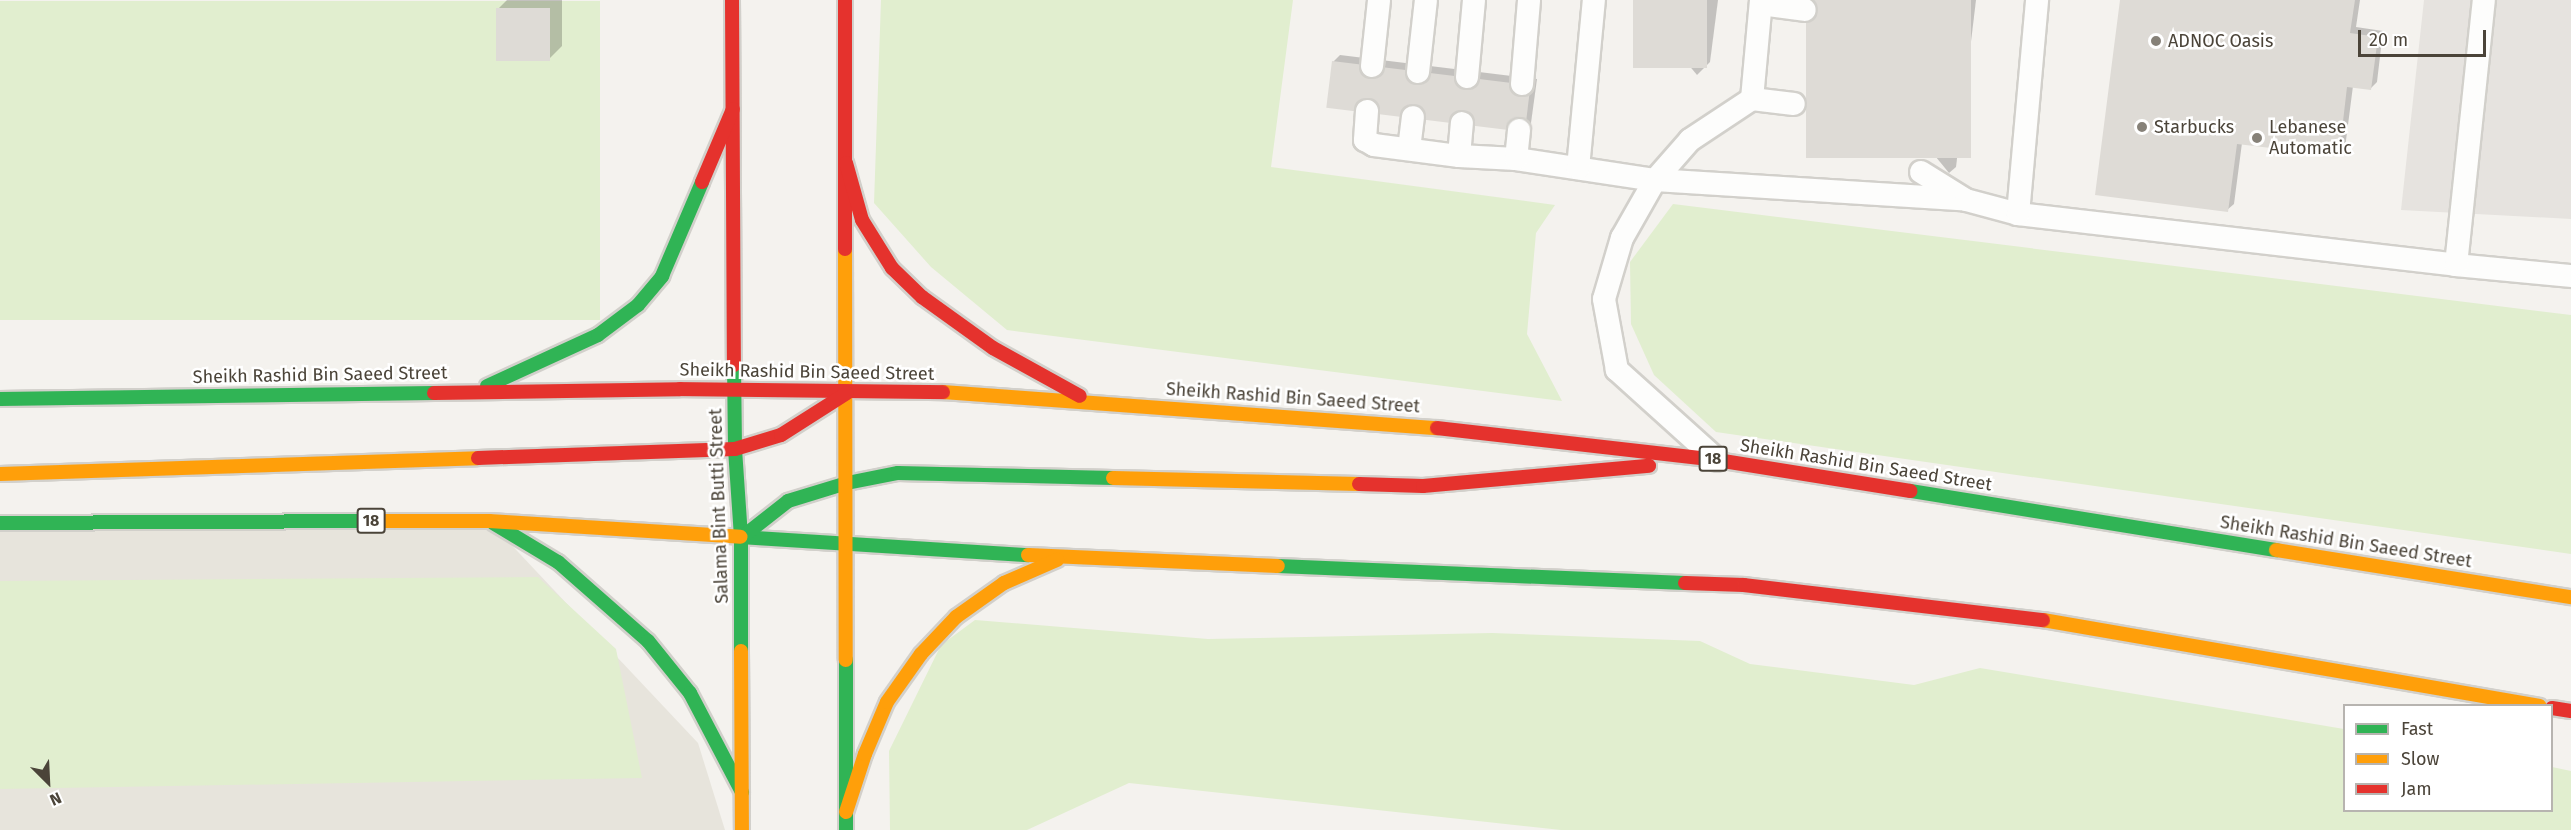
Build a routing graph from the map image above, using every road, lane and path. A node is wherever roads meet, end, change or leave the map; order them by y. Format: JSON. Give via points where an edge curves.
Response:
{"nodes":[{"id":1,"x":732,"y":0,"type":"edge"},
{"id":2,"x":845,"y":0,"type":"edge"},
{"id":3,"x":1379,"y":0,"type":"edge"},
{"id":4,"x":1426,"y":0,"type":"edge"},
{"id":5,"x":1474,"y":0,"type":"edge"},
{"id":6,"x":1529,"y":0,"type":"edge"},
{"id":7,"x":1594,"y":0,"type":"edge"},
{"id":8,"x":2037,"y":0,"type":"edge"},
{"id":9,"x":2484,"y":0,"type":"edge"},
{"id":10,"x":1761,"y":2,"type":"edge"},
{"id":11,"x":1805,"y":10,"type":"dead end"},
{"id":12,"x":1372,"y":66,"type":"dead end"},
{"id":13,"x":1418,"y":72,"type":"dead end"},
{"id":14,"x":1467,"y":77,"type":"dead end"},
{"id":15,"x":1522,"y":84,"type":"dead end"},
{"id":16,"x":1752,"y":99,"type":"junction"},
{"id":17,"x":1794,"y":104,"type":"dead end"},
{"id":18,"x":733,"y":109,"type":"junction"},
{"id":19,"x":1367,"y":111,"type":"dead end"},
{"id":20,"x":1413,"y":117,"type":"dead end"},
{"id":21,"x":1462,"y":123,"type":"dead end"},
{"id":22,"x":1519,"y":130,"type":"dead end"},
{"id":23,"x":1409,"y":149,"type":"junction"},
{"id":24,"x":1459,"y":156,"type":"junction"},
{"id":25,"x":1516,"y":159,"type":"junction"},
{"id":26,"x":846,"y":163,"type":"junction"},
{"id":27,"x":1578,"y":168,"type":"junction"},
{"id":28,"x":1921,"y":172,"type":"dead end"},
{"id":29,"x":1655,"y":180,"type":"junction"},
{"id":30,"x":1966,"y":200,"type":"junction"},
{"id":31,"x":2018,"y":214,"type":"junction"},
{"id":32,"x":2456,"y":265,"type":"junction"},
{"id":33,"x":2571,"y":276,"type":"edge"},
{"id":34,"x":734,"y":390,"type":"junction"},
{"id":35,"x":476,"y":391,"type":"junction"},
{"id":36,"x":847,"y":393,"type":"junction"},
{"id":37,"x":0,"y":399,"type":"edge"},
{"id":38,"x":1090,"y":401,"type":"junction"},
{"id":39,"x":735,"y":449,"type":"junction"},
{"id":40,"x":1717,"y":460,"type":"junction"},
{"id":41,"x":0,"y":474,"type":"edge"},
{"id":42,"x":847,"y":483,"type":"junction"},
{"id":43,"x":489,"y":521,"type":"junction"},
{"id":44,"x":0,"y":523,"type":"edge"},
{"id":45,"x":741,"y":538,"type":"junction"},
{"id":46,"x":844,"y":543,"type":"junction"},
{"id":47,"x":1064,"y":557,"type":"junction"},
{"id":48,"x":2571,"y":597,"type":"edge"},
{"id":49,"x":2534,"y":704,"type":"edge"},
{"id":50,"x":2553,"y":708,"type":"edge"},
{"id":51,"x":2571,"y":711,"type":"edge"},
{"id":52,"x":742,"y":792,"type":"junction"},
{"id":53,"x":846,"y":812,"type":"junction"},
{"id":54,"x":742,"y":830,"type":"edge"},
{"id":55,"x":846,"y":830,"type":"edge"}],
"edges":[{"from":1,"to":18,"type":"main road","name":"Salama Bint Butti Street"},
{"from":2,"to":26,"type":"main road"},
{"from":3,"to":12,"type":"lane"},
{"from":4,"to":13,"type":"lane"},
{"from":5,"to":14,"type":"lane"},
{"from":6,"to":15,"type":"lane"},
{"from":7,"to":27,"type":"lane"},
{"from":8,"to":31,"type":"lane"},
{"from":9,"to":32,"type":"lane"},
{"from":10,"to":11,"type":"lane"},
{"from":10,"to":16,"type":"lane"},
{"from":16,"to":17,"type":"lane"},
{"from":16,"to":29,"type":"lane","via":[[1690,140]]},
{"from":18,"to":34,"type":"main road","name":"Salama Bint Butti Street"},
{"from":18,"to":35,"type":"main road","via":[[662,276],[638,305],[598,335]]},
{"from":19,"to":23,"type":"lane","via":[[1365,140],[1374,145]]},
{"from":20,"to":23,"type":"lane"},
{"from":21,"to":24,"type":"lane"},
{"from":22,"to":25,"type":"lane"},
{"from":23,"to":24,"type":"lane"},
{"from":24,"to":25,"type":"lane"},
{"from":25,"to":27,"type":"lane"},
{"from":26,"to":36,"type":"main road"},
{"from":26,"to":38,"type":"main road","via":[[862,220],[892,268],[922,297],[993,348]]},
{"from":27,"to":29,"type":"lane"},
{"from":28,"to":30,"type":"lane"},
{"from":29,"to":30,"type":"lane"},
{"from":29,"to":40,"type":"lane","via":[[1622,238],[1604,300],[1615,361],[1617,370]]},
{"from":30,"to":31,"type":"lane"},
{"from":31,"to":32,"type":"lane"},
{"from":32,"to":33,"type":"lane"},
{"from":34,"to":35,"type":"main road","name":"Sheikh Rashid Bin Saeed Street","number":"18"},
{"from":34,"to":36,"type":"main road","name":"Sheikh Rashid Bin Saeed Street","number":"18"},
{"from":34,"to":39,"type":"main road","name":"Salama Bint Butti Street"},
{"from":35,"to":37,"type":"main road","name":"Sheikh Rashid Bin Saeed Street","number":"18"},
{"from":36,"to":38,"type":"main road","name":"Sheikh Rashid Bin Saeed Street","number":"18","via":[[924,391]]},
{"from":36,"to":39,"type":"main road","via":[[781,435]]},
{"from":36,"to":42,"type":"main road"},
{"from":38,"to":40,"type":"main road","name":"Sheikh Rashid Bin Saeed Street","number":"18","via":[[1422,426]]},
{"from":39,"to":41,"type":"main road"},
{"from":39,"to":45,"type":"main road","name":"Salama Bint Butti Street"},
{"from":40,"to":42,"type":"main road","via":[[1423,486],[898,473]]},
{"from":40,"to":48,"type":"main road","name":"Sheikh Rashid Bin Saeed Street","number":"18"},
{"from":42,"to":45,"type":"main road","via":[[788,501]]},
{"from":42,"to":46,"type":"main road"},
{"from":43,"to":44,"type":"main road","number":"18"},
{"from":43,"to":45,"type":"main road","number":"18"},
{"from":43,"to":52,"type":"main road","via":[[558,562],[648,640],[690,693]]},
{"from":45,"to":46,"type":"main road","number":"18"},
{"from":45,"to":52,"type":"main road","name":"Salama Bint Butti Street"},
{"from":46,"to":47,"type":"main road","number":"18"},
{"from":46,"to":53,"type":"main road"},
{"from":47,"to":49,"type":"main road","number":"18","via":[[1744,585],[2062,622]]},
{"from":47,"to":53,"type":"main road","via":[[1004,583],[956,617],[921,654],[887,702]]},
{"from":50,"to":51,"type":"main road"},
{"from":52,"to":54,"type":"main road","name":"Salama Bint Butti Street"},
{"from":53,"to":55,"type":"main road"}]}
